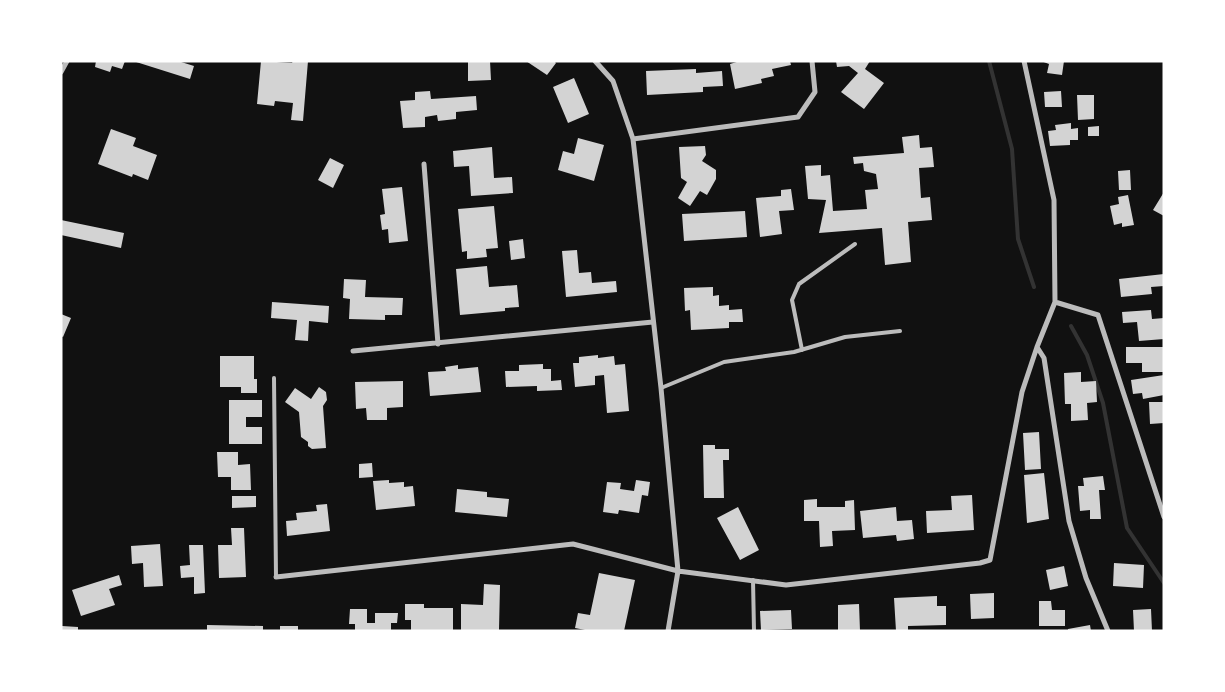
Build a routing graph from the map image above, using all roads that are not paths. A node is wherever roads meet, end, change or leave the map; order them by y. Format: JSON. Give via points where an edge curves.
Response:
{"nodes":[{"id":1,"x":68,"y":61,"type":"edge"},
{"id":2,"x":595,"y":61,"type":"edge"},
{"id":3,"x":812,"y":61,"type":"edge"},
{"id":4,"x":1024,"y":61,"type":"edge"},
{"id":5,"x":61,"y":72,"type":"edge"},
{"id":6,"x":633,"y":139,"type":"junction"},
{"id":7,"x":424,"y":164,"type":"dead end"},
{"id":8,"x":855,"y":244,"type":"dead end"},
{"id":9,"x":1055,"y":302,"type":"junction"},
{"id":10,"x":653,"y":322,"type":"junction"},
{"id":11,"x":900,"y":331,"type":"dead end"},
{"id":12,"x":438,"y":344,"type":"junction"},
{"id":13,"x":1037,"y":347,"type":"junction"},
{"id":14,"x":802,"y":350,"type":"junction"},
{"id":15,"x":353,"y":352,"type":"dead end"},
{"id":16,"x":274,"y":378,"type":"dead end"},
{"id":17,"x":661,"y":388,"type":"junction"},
{"id":18,"x":1164,"y":517,"type":"edge"},
{"id":19,"x":678,"y":571,"type":"junction"},
{"id":20,"x":276,"y":577,"type":"joint"},
{"id":21,"x":753,"y":580,"type":"junction"},
{"id":22,"x":668,"y":631,"type":"edge"},
{"id":23,"x":754,"y":631,"type":"edge"},
{"id":24,"x":1108,"y":631,"type":"edge"}],
"edges":[{"from":1,"to":5,"type":"street"},
{"from":2,"to":6,"type":"street","via":[[613,80]]},
{"from":3,"to":6,"type":"street","via":[[815,92],[798,117]]},
{"from":4,"to":9,"type":"street","via":[[1054,200]]},
{"from":6,"to":10,"type":"street"},
{"from":7,"to":12,"type":"street"},
{"from":8,"to":14,"type":"lane","via":[[799,284],[792,300]]},
{"from":9,"to":13,"type":"street"},
{"from":9,"to":18,"type":"street","via":[[1098,315]]},
{"from":10,"to":12,"type":"street"},
{"from":10,"to":17,"type":"street"},
{"from":11,"to":14,"type":"lane","via":[[844,337]]},
{"from":12,"to":15,"type":"street"},
{"from":13,"to":21,"type":"street","via":[[1022,392],[990,560],[786,584]]},
{"from":13,"to":24,"type":"street","via":[[1044,358],[1069,521],[1086,578]]},
{"from":14,"to":17,"type":"lane","via":[[724,362]]},
{"from":16,"to":20,"type":"lane"},
{"from":17,"to":19,"type":"street"},
{"from":19,"to":20,"type":"street","via":[[573,544]]},
{"from":19,"to":21,"type":"street"},
{"from":19,"to":22,"type":"street"},
{"from":21,"to":23,"type":"lane"}]}
